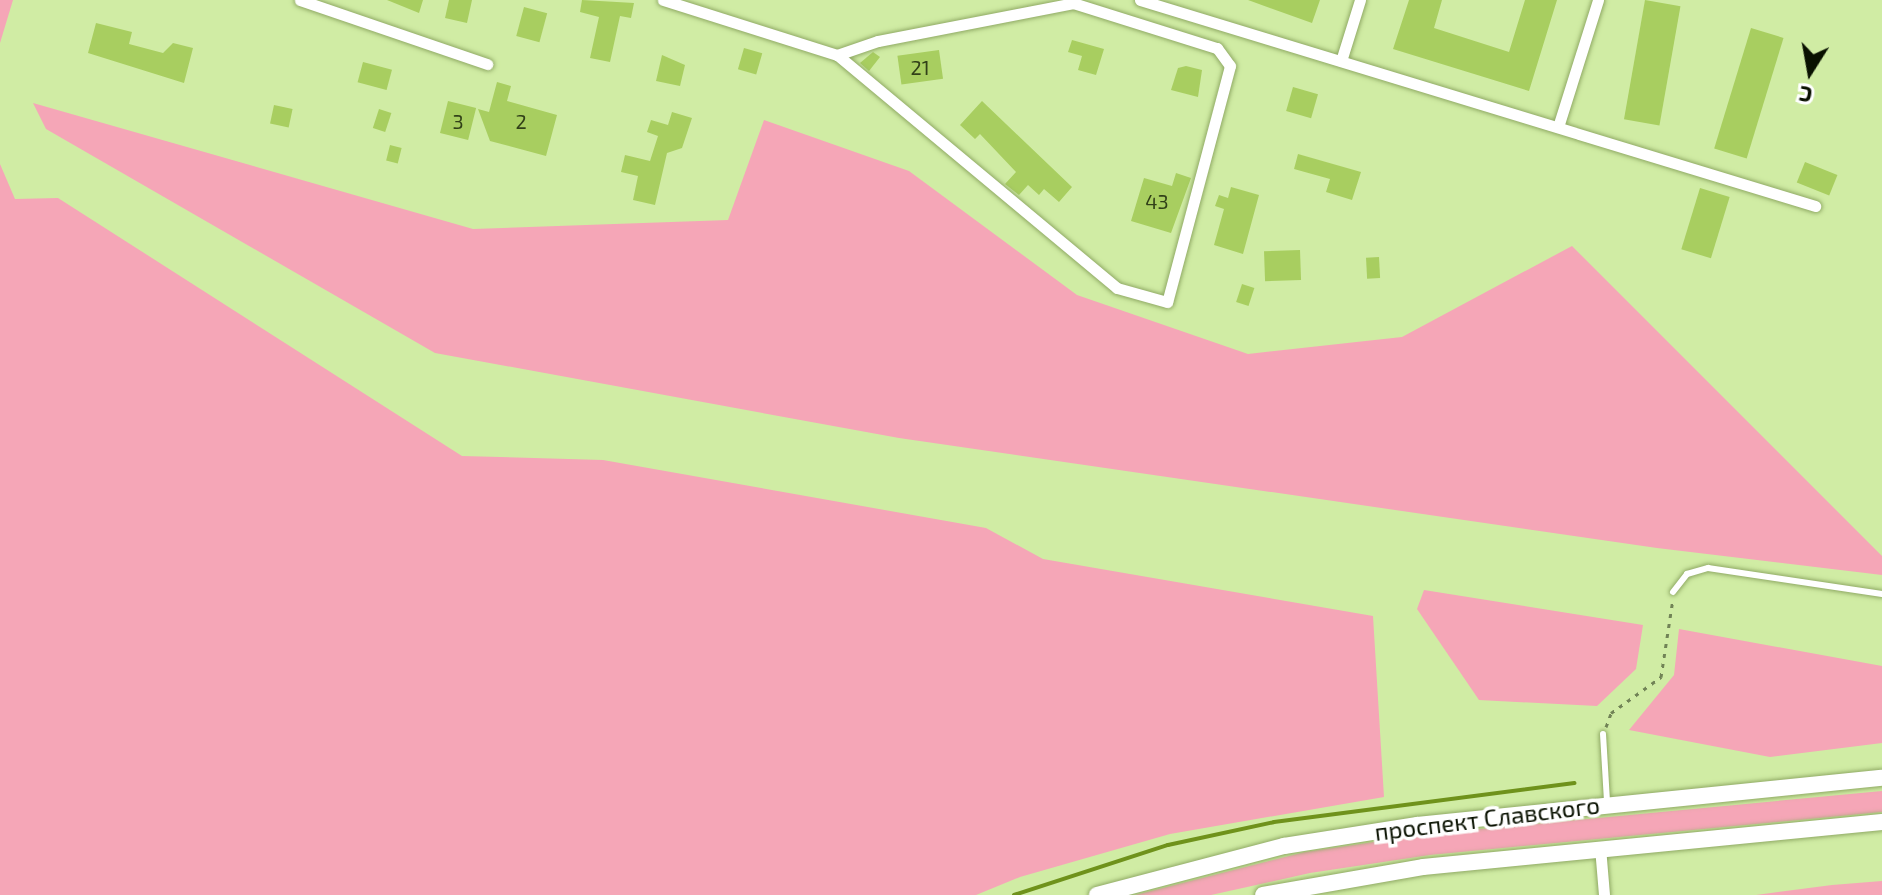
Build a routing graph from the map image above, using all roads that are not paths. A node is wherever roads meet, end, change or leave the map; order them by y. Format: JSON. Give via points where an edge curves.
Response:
{"nodes":[{"id":1,"x":300,"y":0,"type":"edge"},
{"id":2,"x":663,"y":0,"type":"edge"},
{"id":3,"x":1360,"y":0,"type":"edge"},
{"id":4,"x":1598,"y":0,"type":"edge"},
{"id":5,"x":1144,"y":1,"type":"edge"},
{"id":6,"x":1027,"y":5,"type":"edge"},
{"id":7,"x":837,"y":55,"type":"junction"},
{"id":8,"x":1341,"y":61,"type":"junction"},
{"id":9,"x":487,"y":64,"type":"dead end"},
{"id":10,"x":1558,"y":127,"type":"junction"},
{"id":11,"x":1815,"y":206,"type":"dead end"},
{"id":12,"x":1673,"y":592,"type":"road end"},
{"id":13,"x":1882,"y":594,"type":"edge"},
{"id":14,"x":1603,"y":734,"type":"road end"},
{"id":15,"x":1882,"y":778,"type":"edge"},
{"id":16,"x":1607,"y":802,"type":"junction"},
{"id":17,"x":1882,"y":822,"type":"edge"},
{"id":18,"x":1600,"y":847,"type":"junction"},
{"id":19,"x":1097,"y":895,"type":"edge"},
{"id":20,"x":1263,"y":895,"type":"edge"},
{"id":21,"x":1604,"y":895,"type":"edge"}],
"edges":[{"from":1,"to":9,"type":"street"},
{"from":2,"to":7,"type":"street"},
{"from":3,"to":8,"type":"street"},
{"from":4,"to":10,"type":"street"},
{"from":5,"to":8,"type":"street"},
{"from":6,"to":7,"type":"street"},
{"from":6,"to":7,"type":"street","via":[[1073,3],[1217,48],[1225,55],[1230,75],[1167,302],[1117,288]]},
{"from":8,"to":10,"type":"street"},
{"from":10,"to":11,"type":"street"},
{"from":12,"to":13,"type":"lane","via":[[1687,574],[1708,568]]},
{"from":14,"to":16,"type":"lane"},
{"from":15,"to":16,"type":"main road","name":"проспект Славского"},
{"from":16,"to":19,"type":"main road","name":"проспект Славского","via":[[1284,846]]},
{"from":17,"to":18,"type":"main road","name":"проспект Славского"},
{"from":18,"to":20,"type":"main road","name":"проспект Славского","via":[[1423,867]]},
{"from":18,"to":21,"type":"street"}]}
